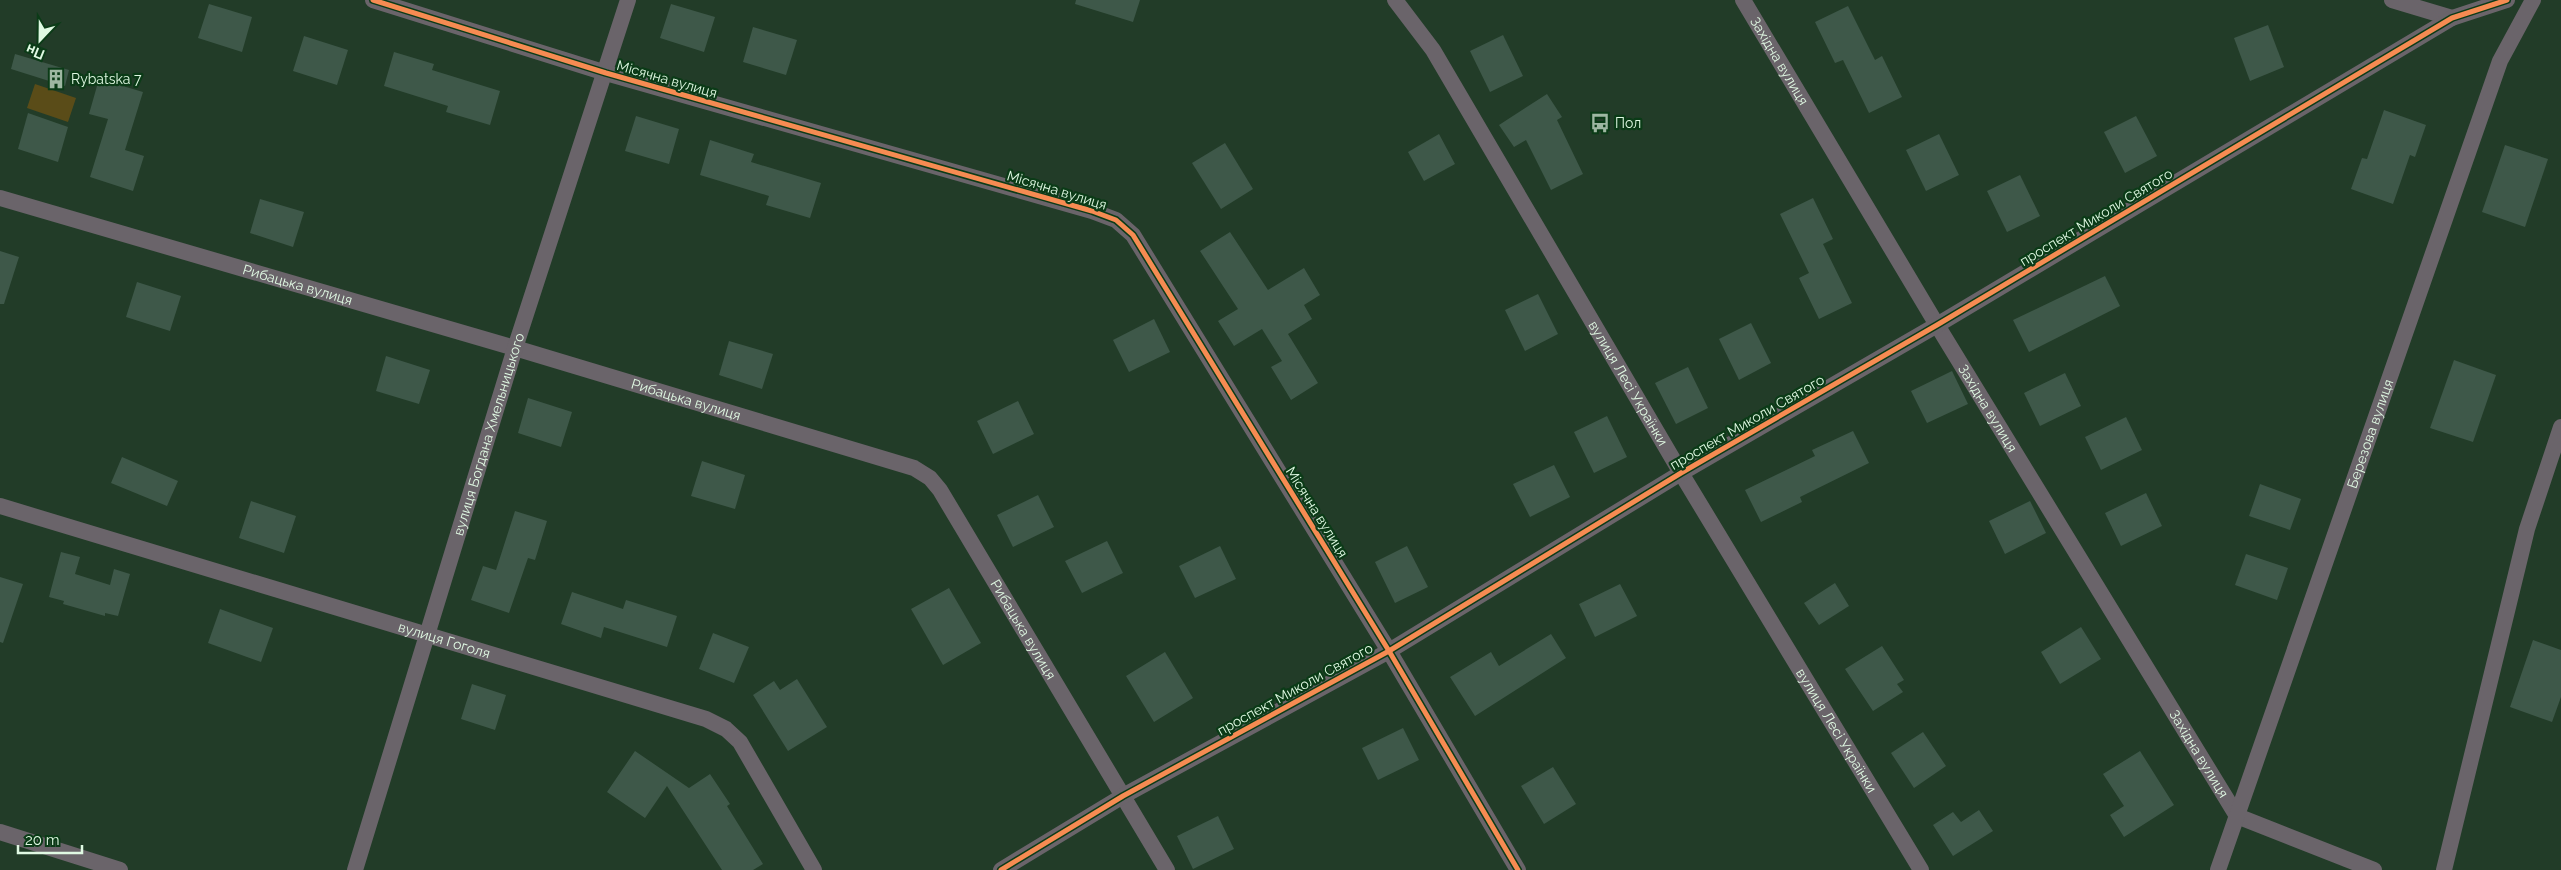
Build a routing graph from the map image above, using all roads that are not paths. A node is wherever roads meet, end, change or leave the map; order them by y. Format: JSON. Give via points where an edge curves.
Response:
{"nodes":[{"id":1,"x":372,"y":0,"type":"edge"},
{"id":2,"x":628,"y":0,"type":"edge"},
{"id":3,"x":1395,"y":0,"type":"edge"},
{"id":4,"x":1743,"y":0,"type":"edge"},
{"id":5,"x":2392,"y":0,"type":"edge"},
{"id":6,"x":2507,"y":0,"type":"edge"},
{"id":7,"x":2533,"y":0,"type":"edge"},
{"id":8,"x":2452,"y":18,"type":"junction"},
{"id":9,"x":606,"y":73,"type":"junction"},
{"id":10,"x":0,"y":198,"type":"edge"},
{"id":11,"x":1937,"y":325,"type":"junction"},
{"id":12,"x":515,"y":348,"type":"junction"},
{"id":13,"x":2561,"y":427,"type":"edge"},
{"id":14,"x":1681,"y":473,"type":"junction"},
{"id":15,"x":0,"y":506,"type":"edge"},
{"id":16,"x":428,"y":637,"type":"junction"},
{"id":17,"x":1389,"y":651,"type":"junction"},
{"id":18,"x":1123,"y":796,"type":"junction"},
{"id":19,"x":2237,"y":816,"type":"junction"},
{"id":20,"x":0,"y":832,"type":"edge"},
{"id":21,"x":120,"y":870,"type":"edge"},
{"id":22,"x":355,"y":870,"type":"edge"},
{"id":23,"x":814,"y":870,"type":"edge"},
{"id":24,"x":1001,"y":870,"type":"edge"},
{"id":25,"x":1167,"y":870,"type":"edge"},
{"id":26,"x":1518,"y":870,"type":"edge"},
{"id":27,"x":1921,"y":870,"type":"edge"},
{"id":28,"x":2218,"y":870,"type":"edge"},
{"id":29,"x":2374,"y":870,"type":"edge"},
{"id":30,"x":2444,"y":870,"type":"edge"}],
"edges":[{"from":1,"to":9,"type":"street","name":"Місячна вулиця"},
{"from":2,"to":9,"type":"street","name":"вулиця Богдана Хмельницького"},
{"from":3,"to":14,"type":"street","name":"вулиця Лесі Українки","via":[[1433,50]]},
{"from":4,"to":11,"type":"street","name":"Західна вулиця"},
{"from":5,"to":8,"type":"street"},
{"from":6,"to":8,"type":"street","name":"проспект Миколи Святого"},
{"from":7,"to":19,"type":"street","name":"Березова вулиця","via":[[2500,61]]},
{"from":8,"to":11,"type":"street","name":"проспект Миколи Святого"},
{"from":9,"to":12,"type":"street","name":"вулиця Богдана Хмельницького"},
{"from":9,"to":17,"type":"street","name":"Місячна вулиця","via":[[1116,220],[1133,235]]},
{"from":10,"to":12,"type":"street","name":"Рибацька вулиця"},
{"from":11,"to":14,"type":"street","name":"проспект Миколи Святого"},
{"from":11,"to":19,"type":"street","name":"Західна вулиця"},
{"from":12,"to":16,"type":"street","name":"вулиця Богдана Хмельницького"},
{"from":12,"to":18,"type":"street","name":"Рибацька вулиця","via":[[914,468],[930,478]]},
{"from":13,"to":30,"type":"street","via":[[2527,529]]},
{"from":14,"to":17,"type":"street","name":"проспект Миколи Святого"},
{"from":14,"to":27,"type":"street","name":"вулиця Лесі Українки"},
{"from":15,"to":16,"type":"street","name":"вулиця Гоголя"},
{"from":16,"to":22,"type":"street","name":"вулиця Богдана Хмельницького"},
{"from":16,"to":23,"type":"street","name":"вулиця Гоголя","via":[[706,720],[726,729],[740,742]]},
{"from":17,"to":18,"type":"street","name":"проспект Миколи Святого"},
{"from":17,"to":26,"type":"street","name":"Місячна вулиця"},
{"from":18,"to":24,"type":"street","name":"проспект Миколи Святого"},
{"from":18,"to":25,"type":"street","name":"Рибацька вулиця"},
{"from":19,"to":28,"type":"street","name":"Березова вулиця"},
{"from":19,"to":29,"type":"street"},
{"from":20,"to":21,"type":"street"}]}
